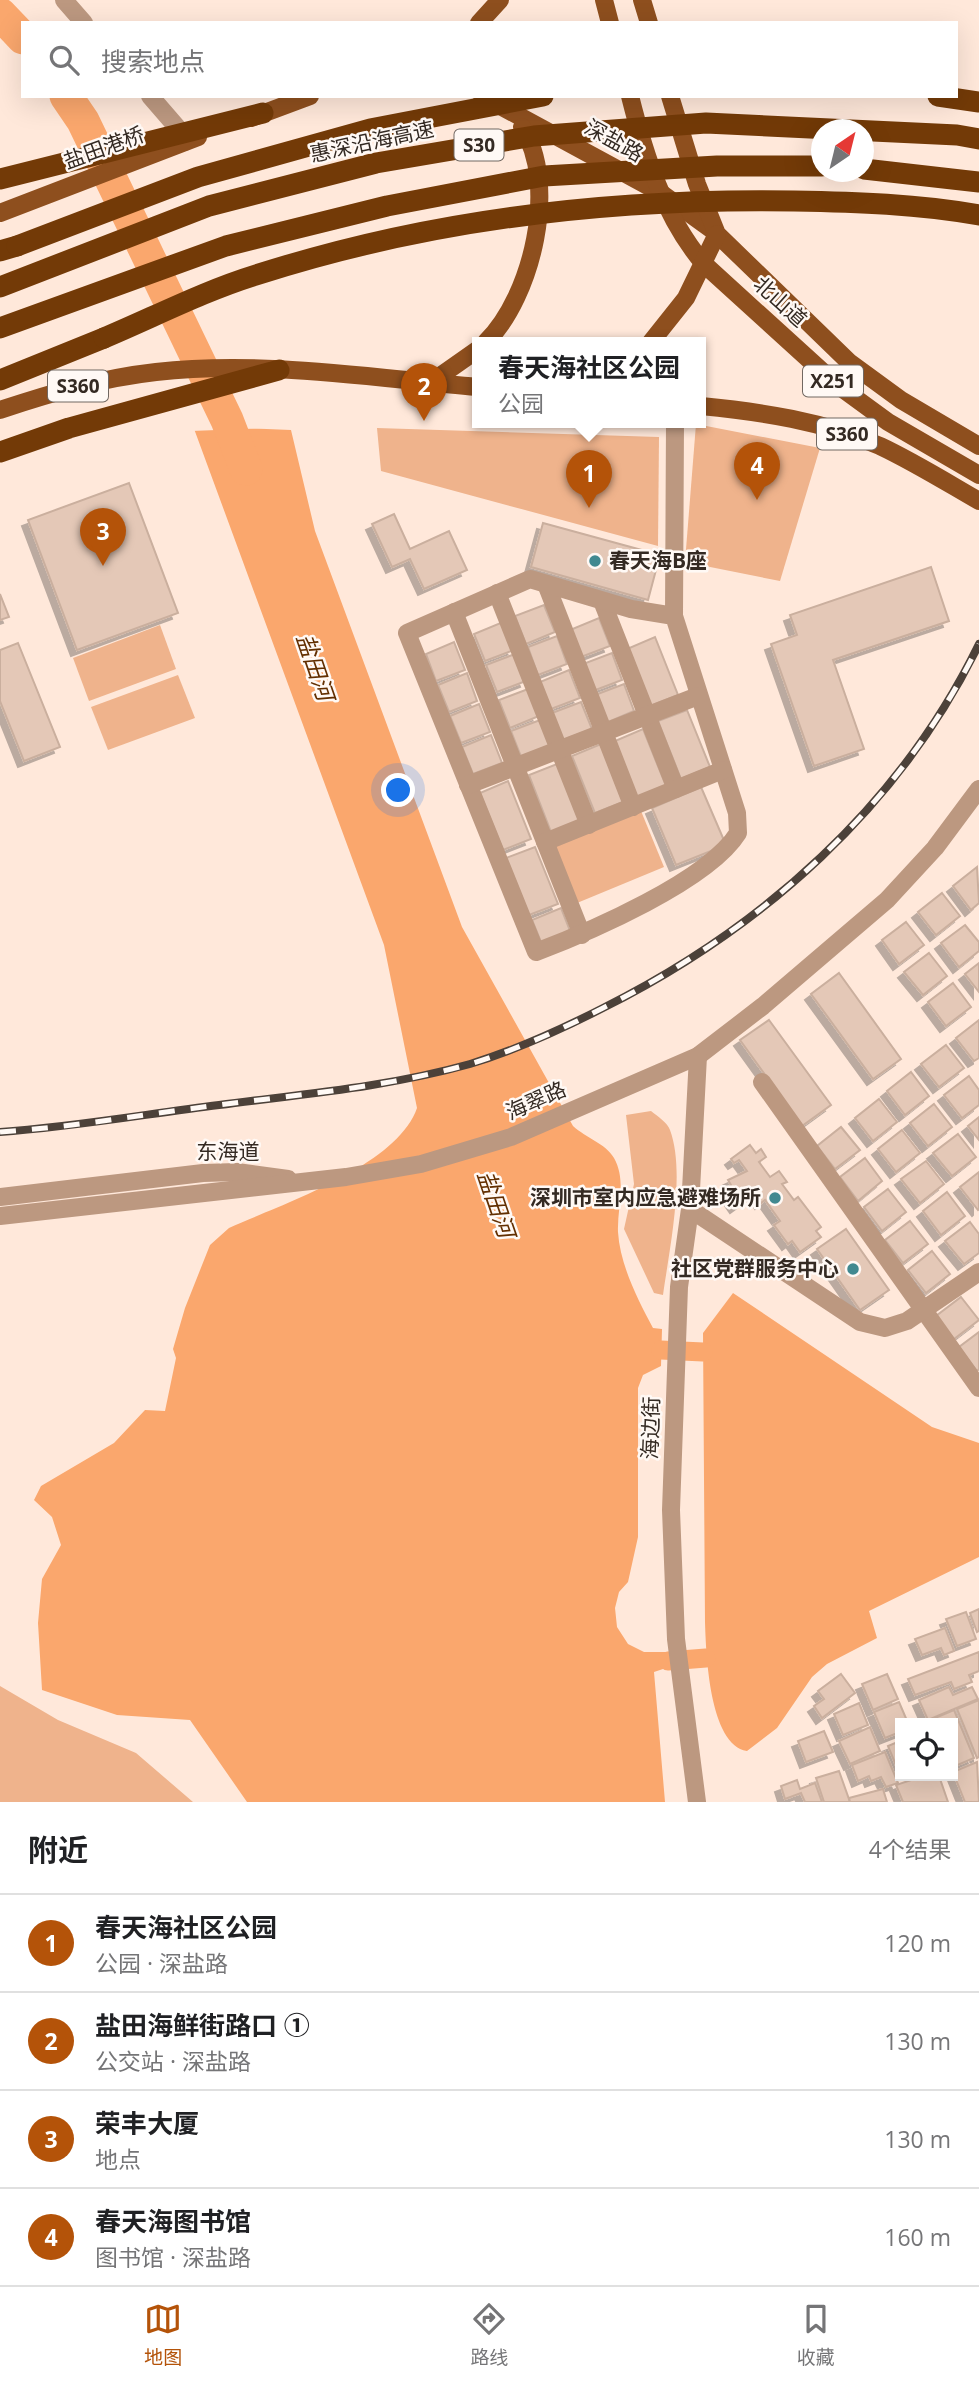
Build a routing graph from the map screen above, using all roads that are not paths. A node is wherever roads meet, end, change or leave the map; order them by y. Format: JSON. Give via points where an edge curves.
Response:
{"nodes":[{"id":1,"x":64,"y":0,"type":"edge"},
{"id":2,"x":500,"y":0,"type":"edge"},
{"id":3,"x":604,"y":0,"type":"edge"},
{"id":4,"x":642,"y":0,"type":"edge"},
{"id":5,"x":82,"y":21,"type":"edge"},
{"id":6,"x":481,"y":21,"type":"edge"},
{"id":7,"x":609,"y":21,"type":"edge"},
{"id":8,"x":648,"y":21,"type":"edge"},
{"id":9,"x":151,"y":98,"type":"edge"},
{"id":10,"x":304,"y":98,"type":"edge"},
{"id":11,"x":486,"y":98,"type":"edge"},
{"id":12,"x":533,"y":98,"type":"edge"},
{"id":13,"x":630,"y":98,"type":"edge"},
{"id":14,"x":671,"y":98,"type":"edge"},
{"id":15,"x":952,"y":98,"type":"edge"},
{"id":16,"x":979,"y":102,"type":"edge"},
{"id":17,"x":506,"y":107,"type":"junction"},
{"id":18,"x":263,"y":113,"type":"joint"},
{"id":19,"x":979,"y":139,"type":"edge"},
{"id":20,"x":180,"y":141,"type":"junction"},
{"id":21,"x":811,"y":166,"type":"edge"},
{"id":22,"x":874,"y":170,"type":"edge"},
{"id":23,"x":0,"y":179,"type":"edge"},
{"id":24,"x":979,"y":182,"type":"edge"},
{"id":25,"x":661,"y":193,"type":"junction"},
{"id":26,"x":0,"y":213,"type":"edge"},
{"id":27,"x":979,"y":215,"type":"edge"},
{"id":28,"x":717,"y":234,"type":"junction"},
{"id":29,"x":8,"y":248,"type":"edge"},
{"id":30,"x":705,"y":264,"type":"junction"},
{"id":31,"x":0,"y":287,"type":"edge"},
{"id":32,"x":0,"y":328,"type":"edge"},
{"id":33,"x":490,"y":337,"type":"edge"},
{"id":34,"x":655,"y":337,"type":"edge"},
{"id":35,"x":472,"y":354,"type":"edge"},
{"id":36,"x":279,"y":370,"type":"junction"},
{"id":37,"x":0,"y":380,"type":"edge"},
{"id":38,"x":416,"y":382,"type":"junction"},
{"id":39,"x":472,"y":387,"type":"edge"},
{"id":40,"x":706,"y":407,"type":"edge"},
{"id":41,"x":0,"y":410,"type":"edge"},
{"id":42,"x":675,"y":428,"type":"edge"},
{"id":43,"x":879,"y":446,"type":"junction"},
{"id":44,"x":979,"y":446,"type":"edge"},
{"id":45,"x":0,"y":452,"type":"edge"},
{"id":46,"x":976,"y":473,"type":"edge"},
{"id":47,"x":979,"y":501,"type":"edge"},
{"id":48,"x":546,"y":584,"type":"junction"},
{"id":49,"x":497,"y":593,"type":"junction"},
{"id":50,"x":602,"y":601,"type":"junction"},
{"id":51,"x":454,"y":612,"type":"junction"},
{"id":52,"x":674,"y":616,"type":"junction"},
{"id":53,"x":698,"y":695,"type":"junction"},
{"id":54,"x":646,"y":716,"type":"junction"},
{"id":55,"x":603,"y":733,"type":"junction"},
{"id":56,"x":560,"y":750,"type":"junction"},
{"id":57,"x":516,"y":768,"type":"junction"},
{"id":58,"x":723,"y":770,"type":"junction"},
{"id":59,"x":468,"y":785,"type":"junction"},
{"id":60,"x":676,"y":789,"type":"junction"},
{"id":61,"x":976,"y":803,"type":"edge"},
{"id":62,"x":633,"y":807,"type":"junction"},
{"id":63,"x":589,"y":825,"type":"junction"},
{"id":64,"x":545,"y":842,"type":"junction"},
{"id":65,"x":582,"y":935,"type":"junction"},
{"id":66,"x":698,"y":1056,"type":"junction"},
{"id":67,"x":762,"y":1082,"type":"dead end"},
{"id":68,"x":302,"y":1183,"type":"junction"},
{"id":69,"x":0,"y":1196,"type":"edge"},
{"id":70,"x":690,"y":1209,"type":"junction"},
{"id":71,"x":0,"y":1216,"type":"edge"},
{"id":72,"x":979,"y":1272,"type":"edge"},
{"id":73,"x":924,"y":1310,"type":"junction"},
{"id":74,"x":979,"y":1388,"type":"edge"},
{"id":75,"x":697,"y":1802,"type":"edge"}],
"edges":[{"from":1,"to":5,"type":"street"},
{"from":2,"to":6,"type":"main road"},
{"from":3,"to":7,"type":"main road"},
{"from":4,"to":8,"type":"main road"},
{"from":9,"to":20,"type":"street"},
{"from":10,"to":18,"type":"main road"},
{"from":11,"to":17,"type":"main road","name":"深盐路"},
{"from":12,"to":29,"type":"highway","bridge":true,"via":[[370,130],[198,177]]},
{"from":13,"to":25,"type":"main road","name":"北山道","number":"X251"},
{"from":14,"to":28,"type":"main road","name":"北山道","number":"X251"},
{"from":15,"to":16,"type":"highway"},
{"from":17,"to":25,"type":"main road","name":"深盐路"},
{"from":17,"to":33,"type":"main road","via":[[532,149],[537,216],[520,293]]},
{"from":18,"to":20,"type":"highway"},
{"from":19,"to":31,"type":"highway","name":"惠深沿海高速","number":"S30","bridge":true,"via":[[706,123],[534,136],[376,163],[209,206]]},
{"from":20,"to":23,"type":"highway","via":[[132,145]]},
{"from":20,"to":26,"type":"main road","name":"盐田港桥"},
{"from":21,"to":32,"type":"highway","number":"S30","bridge":true,"via":[[717,166],[544,176],[400,204],[226,246]]},
{"from":22,"to":24,"type":"highway"},
{"from":25,"to":28,"type":"main road","name":"深盐路"},
{"from":25,"to":30,"type":"main road","name":"北山道","number":"X251","via":[[685,242]]},
{"from":27,"to":37,"type":"highway","bridge":true,"via":[[828,202],[718,200],[549,211],[397,235],[253,275]]},
{"from":28,"to":30,"type":"main road"},
{"from":28,"to":44,"type":"main road","name":"北山道","number":"X251","via":[[849,362],[901,400]]},
{"from":30,"to":34,"type":"main road","via":[[686,298]]},
{"from":30,"to":46,"type":"main road","name":"北山道","number":"X251","via":[[836,384],[888,422]]},
{"from":35,"to":38,"type":"main road","via":[[440,376]]},
{"from":36,"to":38,"type":"main road","number":"S360"},
{"from":36,"to":41,"type":"main road","number":"S360","via":[[159,371],[74,387]]},
{"from":36,"to":45,"type":"highway"},
{"from":38,"to":39,"type":"main road","number":"S360"},
{"from":40,"to":43,"type":"main road","number":"S360","via":[[774,415]]},
{"from":42,"to":52,"type":"street"},
{"from":43,"to":46,"type":"main road"},
{"from":43,"to":47,"type":"main road","number":"S360"},
{"from":48,"to":49,"type":"street","via":[[530,579]]},
{"from":48,"to":50,"type":"street"},
{"from":48,"to":55,"type":"street"},
{"from":49,"to":51,"type":"street"},
{"from":49,"to":56,"type":"street"},
{"from":50,"to":52,"type":"street"},
{"from":50,"to":54,"type":"street"},
{"from":51,"to":57,"type":"street"},
{"from":51,"to":59,"type":"street","via":[[407,633]]},
{"from":52,"to":53,"type":"street"},
{"from":53,"to":54,"type":"street"},
{"from":53,"to":58,"type":"street"},
{"from":54,"to":55,"type":"street"},
{"from":54,"to":60,"type":"street"},
{"from":55,"to":56,"type":"street"},
{"from":55,"to":62,"type":"street"},
{"from":56,"to":57,"type":"street"},
{"from":56,"to":63,"type":"street"},
{"from":57,"to":59,"type":"street"},
{"from":57,"to":64,"type":"street"},
{"from":58,"to":60,"type":"street"},
{"from":58,"to":65,"type":"street","via":[[737,813],[738,833],[732,842],[681,881]]},
{"from":59,"to":65,"type":"street","via":[[536,952]]},
{"from":60,"to":62,"type":"street"},
{"from":61,"to":66,"type":"street","name":"海翠路","via":[[887,900]]},
{"from":62,"to":63,"type":"street"},
{"from":63,"to":64,"type":"street"},
{"from":64,"to":65,"type":"street"},
{"from":66,"to":68,"type":"street","name":"海翠路","via":[[511,1138],[421,1164]]},
{"from":66,"to":70,"type":"street","name":"海边街"},
{"from":67,"to":73,"type":"street"},
{"from":68,"to":69,"type":"street","name":"东海道","via":[[237,1172]]},
{"from":68,"to":71,"type":"street","name":"海翠路"},
{"from":70,"to":73,"type":"street","via":[[860,1322],[885,1328]]},
{"from":70,"to":75,"type":"street","name":"海边街","via":[[679,1287],[671,1510],[676,1639]]},
{"from":72,"to":73,"type":"street"},
{"from":73,"to":74,"type":"street"}]}
